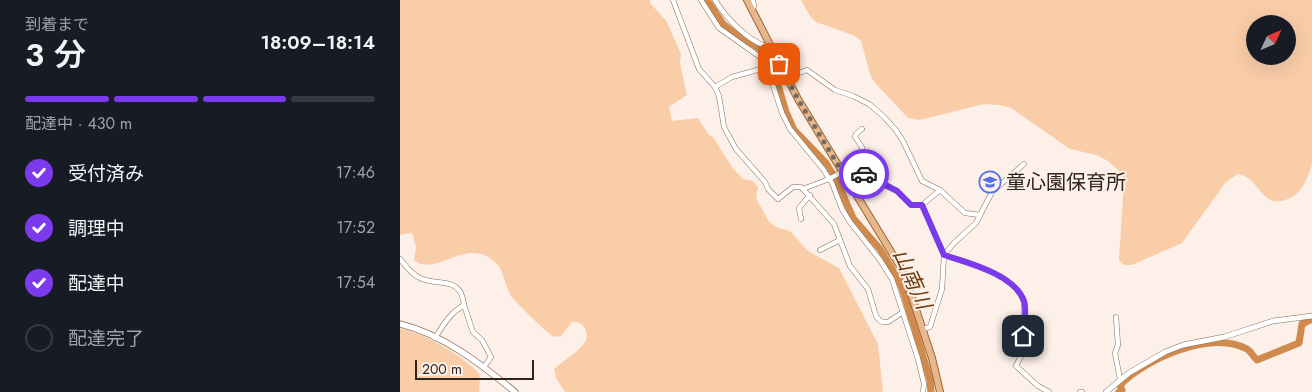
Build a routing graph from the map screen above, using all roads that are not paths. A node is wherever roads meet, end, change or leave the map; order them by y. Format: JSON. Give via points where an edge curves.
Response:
{"nodes":[{"id":1,"x":673,"y":0,"type":"edge"},
{"id":2,"x":701,"y":0,"type":"edge"},
{"id":3,"x":715,"y":0,"type":"edge"},
{"id":4,"x":747,"y":0,"type":"edge"},
{"id":5,"x":753,"y":0,"type":"edge"},
{"id":6,"x":752,"y":10,"type":"junction"},
{"id":7,"x":770,"y":47,"type":"junction"},
{"id":8,"x":778,"y":65,"type":"junction"},
{"id":9,"x":767,"y":69,"type":"junction"},
{"id":10,"x":786,"y":78,"type":"junction"},
{"id":11,"x":715,"y":87,"type":"junction"},
{"id":12,"x":862,"y":129,"type":"dead end"},
{"id":13,"x":1024,"y":164,"type":"dead end"},
{"id":14,"x":859,"y":171,"type":"junction"},
{"id":15,"x":841,"y":174,"type":"junction"},
{"id":16,"x":830,"y":178,"type":"junction"},
{"id":17,"x":804,"y":189,"type":"junction"},
{"id":18,"x":940,"y":190,"type":"junction"},
{"id":19,"x":810,"y":195,"type":"junction"},
{"id":20,"x":922,"y":205,"type":"junction"},
{"id":21,"x":980,"y":215,"type":"junction"},
{"id":22,"x":802,"y":220,"type":"dead end"},
{"id":23,"x":840,"y":240,"type":"junction"},
{"id":24,"x":820,"y":250,"type":"dead end"},
{"id":25,"x":944,"y":255,"type":"junction"},
{"id":26,"x":400,"y":259,"type":"edge"},
{"id":27,"x":464,"y":305,"type":"junction"},
{"id":28,"x":903,"y":312,"type":"junction"},
{"id":29,"x":1116,"y":316,"type":"dead end"},
{"id":30,"x":1312,"y":316,"type":"edge"},
{"id":31,"x":400,"y":324,"type":"edge"},
{"id":32,"x":924,"y":329,"type":"junction"},
{"id":33,"x":436,"y":338,"type":"junction"},
{"id":34,"x":484,"y":368,"type":"junction"},
{"id":35,"x":1120,"y":379,"type":"junction"},
{"id":36,"x":515,"y":392,"type":"edge"},
{"id":37,"x":923,"y":392,"type":"edge"},
{"id":38,"x":940,"y":392,"type":"edge"},
{"id":39,"x":1049,"y":392,"type":"edge"},
{"id":40,"x":1106,"y":392,"type":"edge"}],
"edges":[{"from":1,"to":11,"type":"street","via":[[699,69]]},
{"from":2,"to":9,"type":"street","via":[[719,28],[760,57]]},
{"from":3,"to":7,"type":"street","via":[[736,26],[763,46]]},
{"from":4,"to":6,"type":"main road"},
{"from":5,"to":6,"type":"street"},
{"from":6,"to":7,"type":"main road"},
{"from":7,"to":8,"type":"main road"},
{"from":8,"to":9,"type":"street"},
{"from":8,"to":10,"type":"main road"},
{"from":9,"to":11,"type":"street","via":[[732,77]]},
{"from":9,"to":16,"type":"street","via":[[790,129]]},
{"from":10,"to":15,"type":"main road"},
{"from":10,"to":18,"type":"street","via":[[808,70],[835,90],[869,104],[895,128],[922,181]]},
{"from":11,"to":17,"type":"street","via":[[724,127],[736,149],[766,182],[768,189],[778,199],[793,187]]},
{"from":12,"to":14,"type":"street","via":[[856,134],[864,149],[856,164]]},
{"from":13,"to":21,"type":"street","via":[[992,192]]},
{"from":14,"to":15,"type":"street"},
{"from":14,"to":20,"type":"street","via":[[897,191],[911,205]]},
{"from":15,"to":16,"type":"street"},
{"from":15,"to":32,"type":"main road","via":[[904,273]]},
{"from":16,"to":17,"type":"street"},
{"from":16,"to":28,"type":"street","via":[[850,222],[892,279]]},
{"from":17,"to":19,"type":"street"},
{"from":18,"to":20,"type":"street"},
{"from":18,"to":21,"type":"street","via":[[965,213]]},
{"from":19,"to":22,"type":"street","via":[[799,208]]},
{"from":19,"to":23,"type":"street","via":[[834,224]]},
{"from":20,"to":25,"type":"street"},
{"from":21,"to":25,"type":"street"},
{"from":23,"to":24,"type":"street"},
{"from":23,"to":28,"type":"street","via":[[852,271],[868,289],[880,321],[888,322]]},
{"from":25,"to":32,"type":"street","via":[[942,289],[930,327]]},
{"from":25,"to":39,"type":"street","via":[[1011,282],[1024,300],[1022,343],[1016,366]]},
{"from":26,"to":27,"type":"street","via":[[418,278],[454,286],[463,297]]},
{"from":27,"to":33,"type":"street","via":[[447,318]]},
{"from":27,"to":34,"type":"street","via":[[473,332],[482,340],[490,357]]},
{"from":28,"to":37,"type":"street","via":[[918,359]]},
{"from":29,"to":35,"type":"street","via":[[1118,345],[1115,353]]},
{"from":30,"to":35,"type":"street","via":[[1273,321],[1224,337],[1183,345]]},
{"from":31,"to":33,"type":"main road"},
{"from":32,"to":38,"type":"main road"},
{"from":33,"to":34,"type":"main road"},
{"from":34,"to":36,"type":"main road"},
{"from":35,"to":40,"type":"street"}]}
